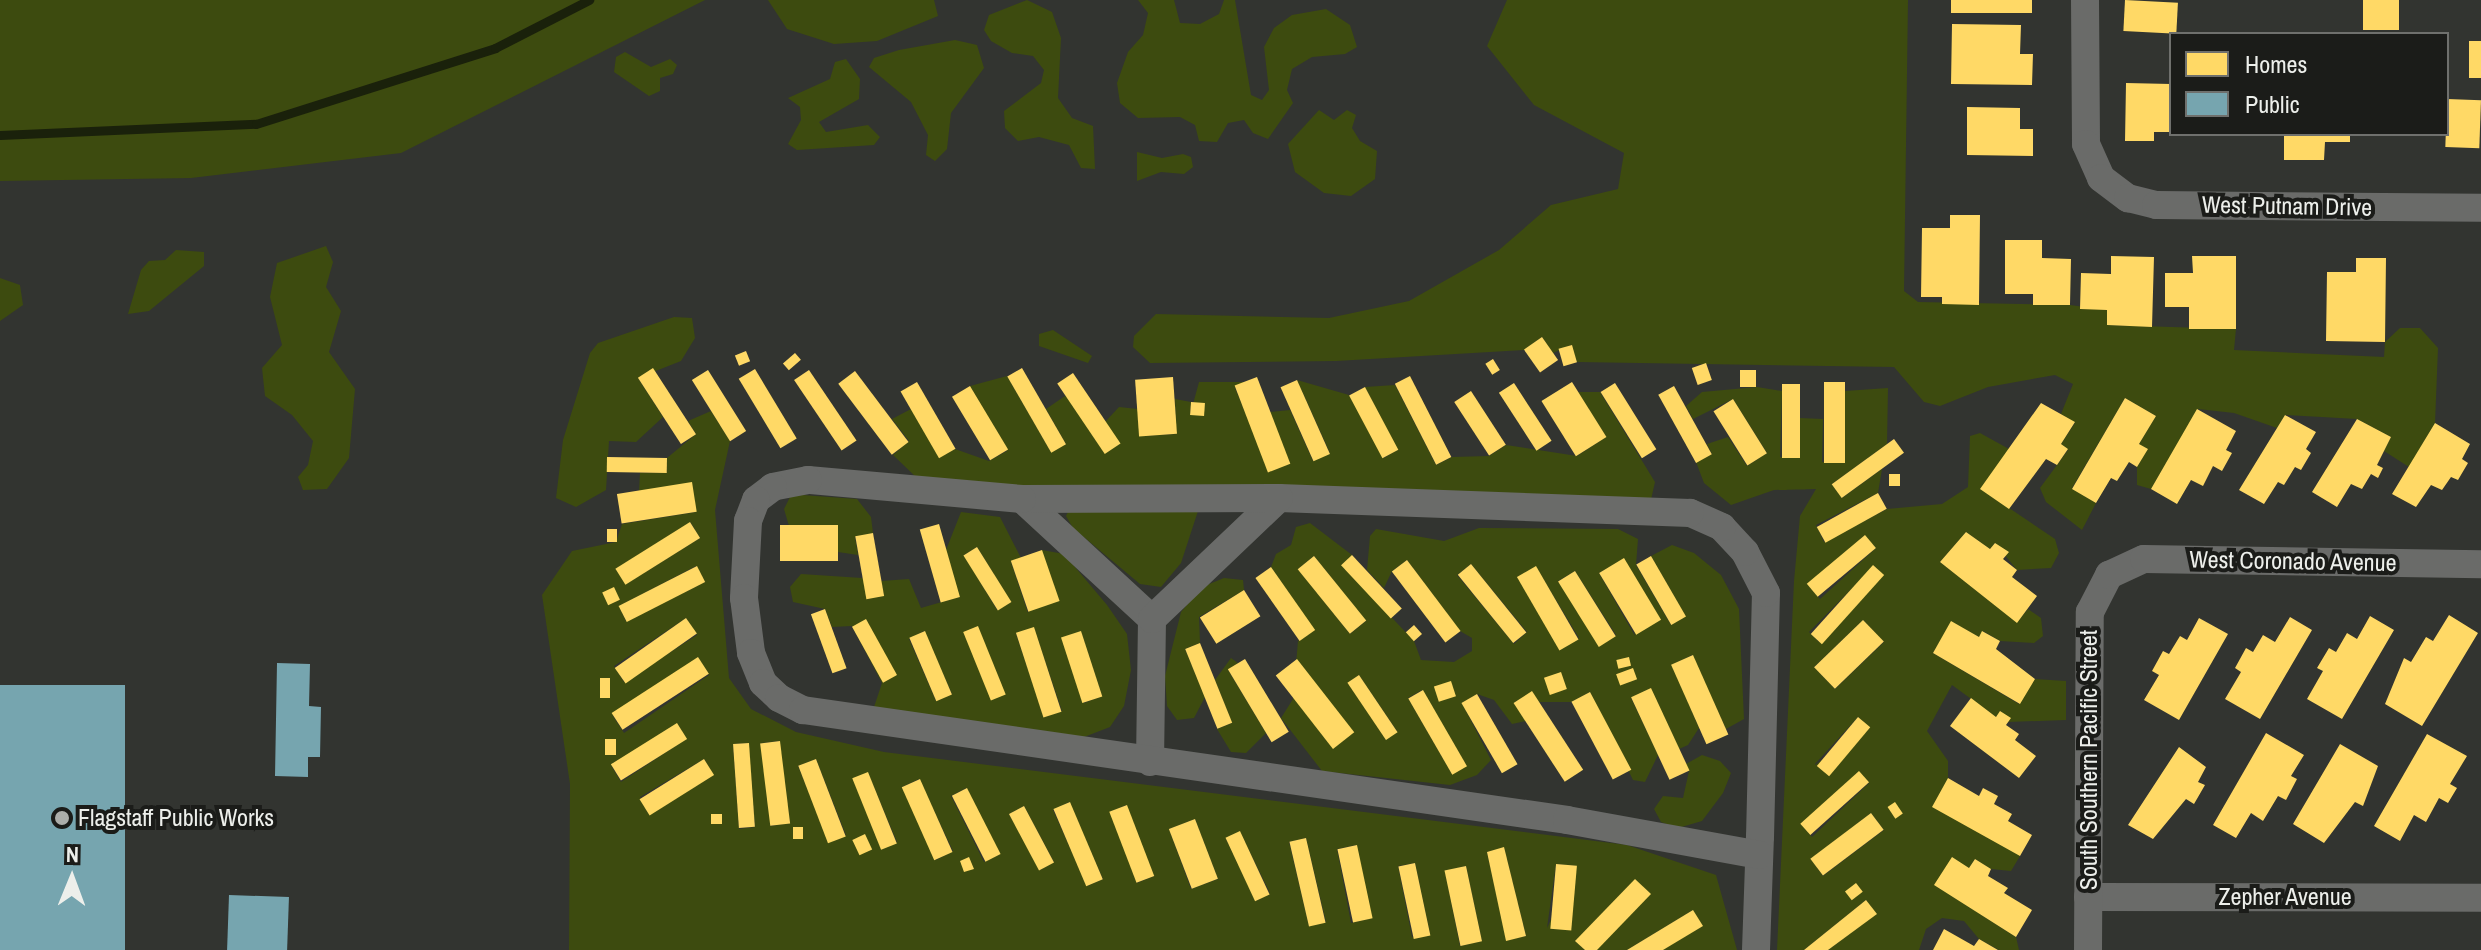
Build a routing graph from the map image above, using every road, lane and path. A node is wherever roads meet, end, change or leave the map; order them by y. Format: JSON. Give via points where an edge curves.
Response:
{"nodes":[{"id":1,"x":2085,"y":0,"type":"edge"},
{"id":2,"x":2481,"y":208,"type":"edge"},
{"id":3,"x":1279,"y":498,"type":"junction"},
{"id":4,"x":1022,"y":499,"type":"junction"},
{"id":5,"x":2481,"y":564,"type":"edge"},
{"id":6,"x":2109,"y":575,"type":"joint"},
{"id":7,"x":1152,"y":619,"type":"junction"},
{"id":8,"x":1150,"y":762,"type":"junction"},
{"id":9,"x":1759,"y":855,"type":"junction"},
{"id":10,"x":2088,"y":897,"type":"junction"},
{"id":11,"x":2481,"y":898,"type":"edge"},
{"id":12,"x":1756,"y":950,"type":"edge"},
{"id":13,"x":2088,"y":950,"type":"edge"}],
"edges":[{"from":1,"to":2,"type":"street","name":"West Putnam Drive","via":[[2086,144],[2101,178],[2128,198],[2156,205]]},
{"from":3,"to":4,"type":"street"},
{"from":3,"to":7,"type":"street"},
{"from":3,"to":9,"type":"street","via":[[1423,506],[1654,508],[1690,513],[1722,527],[1745,552],[1766,593]]},
{"from":4,"to":7,"type":"street"},
{"from":4,"to":8,"type":"street","via":[[808,480],[773,487],[756,500],[748,521],[744,598],[751,653],[763,683],[779,698],[815,713]]},
{"from":5,"to":6,"type":"street","name":"West Coronado Avenue","via":[[2144,559]]},
{"from":6,"to":10,"type":"street","name":"South Southern Pacific Street","via":[[2090,612]]},
{"from":7,"to":8,"type":"street"},
{"from":8,"to":9,"type":"street","via":[[1567,820]]},
{"from":9,"to":12,"type":"street"},
{"from":10,"to":11,"type":"street","name":"Zepher Avenue"},
{"from":10,"to":13,"type":"street","name":"South Southern Pacific Street"}]}
